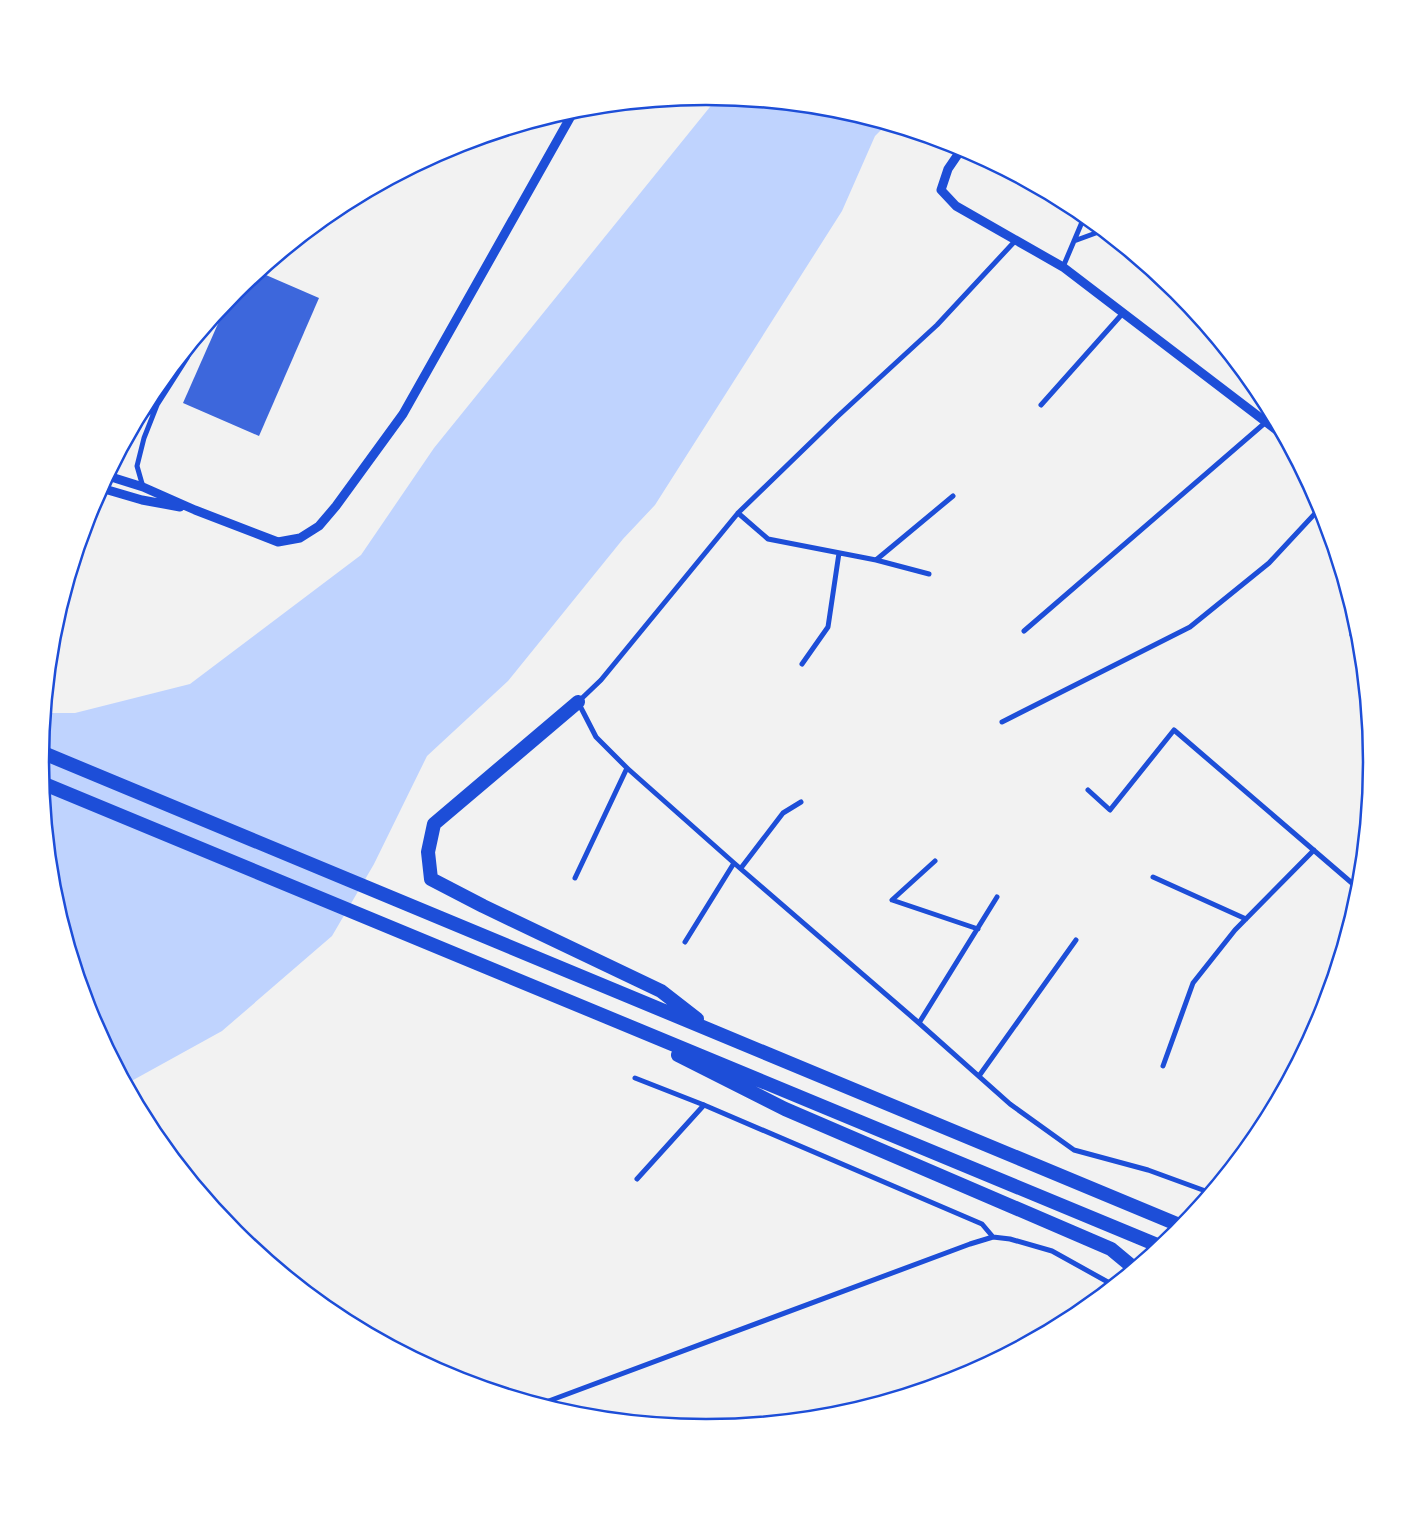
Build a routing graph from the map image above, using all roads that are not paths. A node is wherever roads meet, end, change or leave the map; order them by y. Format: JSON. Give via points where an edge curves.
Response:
{"nodes":[{"id":1,"x":569,"y":119,"type":"edge"},
{"id":2,"x":958,"y":155,"type":"edge"},
{"id":3,"x":1081,"y":222,"type":"edge"},
{"id":4,"x":1096,"y":233,"type":"edge"},
{"id":5,"x":1016,"y":240,"type":"junction"},
{"id":6,"x":1074,"y":240,"type":"junction"},
{"id":7,"x":1063,"y":267,"type":"junction"},
{"id":8,"x":1123,"y":313,"type":"junction"},
{"id":9,"x":180,"y":369,"type":"edge"},
{"id":10,"x":157,"y":405,"type":"junction"},
{"id":11,"x":1041,"y":405,"type":"dead end"},
{"id":12,"x":152,"y":410,"type":"edge"},
{"id":13,"x":1266,"y":422,"type":"junction"},
{"id":14,"x":1271,"y":425,"type":"edge"},
{"id":15,"x":114,"y":478,"type":"edge"},
{"id":16,"x":143,"y":487,"type":"junction"},
{"id":17,"x":109,"y":490,"type":"edge"},
{"id":18,"x":953,"y":496,"type":"dead end"},
{"id":19,"x":194,"y":510,"type":"junction"},
{"id":20,"x":738,"y":514,"type":"junction"},
{"id":21,"x":1315,"y":514,"type":"edge"},
{"id":22,"x":839,"y":553,"type":"junction"},
{"id":23,"x":876,"y":560,"type":"junction"},
{"id":24,"x":929,"y":574,"type":"dead end"},
{"id":25,"x":1024,"y":631,"type":"dead end"},
{"id":26,"x":802,"y":664,"type":"dead end"},
{"id":27,"x":578,"y":702,"type":"junction"},
{"id":28,"x":1002,"y":722,"type":"dead end"},
{"id":29,"x":49,"y":755,"type":"edge"},
{"id":30,"x":628,"y":768,"type":"junction"},
{"id":31,"x":50,"y":786,"type":"edge"},
{"id":32,"x":1088,"y":790,"type":"dead end"},
{"id":33,"x":801,"y":802,"type":"dead end"},
{"id":34,"x":1314,"y":850,"type":"junction"},
{"id":35,"x":935,"y":861,"type":"dead end"},
{"id":36,"x":734,"y":863,"type":"junction"},
{"id":37,"x":741,"y":868,"type":"junction"},
{"id":38,"x":1153,"y":877,"type":"dead end"},
{"id":39,"x":575,"y":878,"type":"dead end"},
{"id":40,"x":1353,"y":884,"type":"edge"},
{"id":41,"x":997,"y":897,"type":"dead end"},
{"id":42,"x":1246,"y":919,"type":"junction"},
{"id":43,"x":978,"y":929,"type":"junction"},
{"id":44,"x":1076,"y":940,"type":"dead end"},
{"id":45,"x":686,"y":942,"type":"dead end"},
{"id":46,"x":579,"y":1005,"type":"junction"},
{"id":47,"x":919,"y":1023,"type":"junction"},
{"id":48,"x":714,"y":1031,"type":"junction"},
{"id":49,"x":1163,"y":1066,"type":"dead end"},
{"id":50,"x":979,"y":1076,"type":"junction"},
{"id":51,"x":635,"y":1078,"type":"dead end"},
{"id":52,"x":704,"y":1105,"type":"junction"},
{"id":53,"x":637,"y":1179,"type":"dead end"},
{"id":54,"x":1205,"y":1191,"type":"edge"},
{"id":55,"x":1177,"y":1223,"type":"edge"},
{"id":56,"x":993,"y":1237,"type":"junction"},
{"id":57,"x":1154,"y":1244,"type":"edge"},
{"id":58,"x":1130,"y":1265,"type":"edge"},
{"id":59,"x":1109,"y":1283,"type":"edge"},
{"id":60,"x":547,"y":1401,"type":"edge"}],
"edges":[{"from":1,"to":19,"type":"street","via":[[403,414],[319,526],[300,538],[278,542]]},
{"from":2,"to":5,"type":"street","via":[[948,169],[941,190],[956,206]]},
{"from":3,"to":6,"type":"street"},
{"from":4,"to":6,"type":"street"},
{"from":5,"to":7,"type":"street"},
{"from":5,"to":20,"type":"street","via":[[937,325]]},
{"from":6,"to":7,"type":"street"},
{"from":7,"to":8,"type":"street"},
{"from":8,"to":11,"type":"street"},
{"from":8,"to":13,"type":"street"},
{"from":9,"to":10,"type":"street"},
{"from":10,"to":12,"type":"street"},
{"from":10,"to":16,"type":"street","via":[[137,466]]},
{"from":13,"to":14,"type":"street"},
{"from":13,"to":25,"type":"street"},
{"from":15,"to":16,"type":"street"},
{"from":16,"to":19,"type":"street"},
{"from":17,"to":19,"type":"street"},
{"from":18,"to":23,"type":"street"},
{"from":20,"to":22,"type":"street","via":[[768,539]]},
{"from":20,"to":27,"type":"street","via":[[601,680]]},
{"from":21,"to":28,"type":"street","via":[[1269,563],[1190,627]]},
{"from":22,"to":23,"type":"street"},
{"from":22,"to":26,"type":"street","via":[[828,627]]},
{"from":23,"to":24,"type":"street"},
{"from":27,"to":30,"type":"street","via":[[596,737]]},
{"from":27,"to":48,"type":"highway","via":[[434,824],[428,852],[431,879],[661,991]]},
{"from":29,"to":48,"type":"highway"},
{"from":30,"to":36,"type":"street"},
{"from":30,"to":39,"type":"street"},
{"from":31,"to":46,"type":"highway"},
{"from":32,"to":34,"type":"street","via":[[1110,810],[1174,730]]},
{"from":33,"to":37,"type":"street","via":[[783,813]]},
{"from":34,"to":40,"type":"street"},
{"from":34,"to":42,"type":"street"},
{"from":35,"to":43,"type":"street","via":[[892,900]]},
{"from":36,"to":37,"type":"street"},
{"from":36,"to":45,"type":"street"},
{"from":37,"to":47,"type":"street"},
{"from":38,"to":42,"type":"street"},
{"from":41,"to":43,"type":"street"},
{"from":42,"to":49,"type":"street","via":[[1193,983]]},
{"from":43,"to":47,"type":"street"},
{"from":44,"to":50,"type":"street"},
{"from":46,"to":57,"type":"highway"},
{"from":46,"to":58,"type":"highway","via":[[785,1109],[1111,1249]]},
{"from":47,"to":50,"type":"street"},
{"from":48,"to":55,"type":"highway"},
{"from":50,"to":54,"type":"street","via":[[1010,1104],[1074,1150],[1148,1170]]},
{"from":51,"to":52,"type":"street"},
{"from":52,"to":53,"type":"street"},
{"from":52,"to":56,"type":"street","via":[[982,1224]]},
{"from":56,"to":59,"type":"street","via":[[1010,1238],[1052,1251]]},
{"from":56,"to":60,"type":"street"}]}
